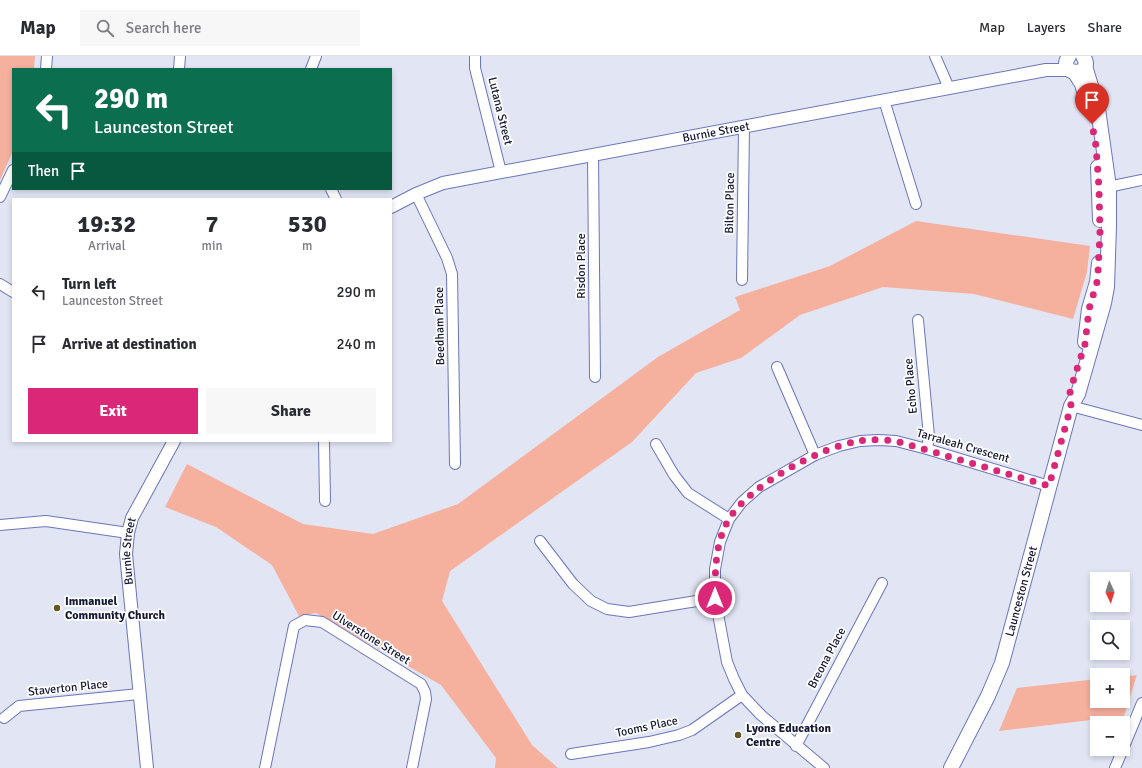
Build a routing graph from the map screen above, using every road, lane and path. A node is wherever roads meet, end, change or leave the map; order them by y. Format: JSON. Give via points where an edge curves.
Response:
{"nodes":[{"id":1,"x":46,"y":56,"type":"edge"},
{"id":2,"x":180,"y":56,"type":"edge"},
{"id":3,"x":316,"y":56,"type":"edge"},
{"id":4,"x":476,"y":56,"type":"edge"},
{"id":5,"x":935,"y":56,"type":"edge"},
{"id":6,"x":1075,"y":63,"type":"edge"},
{"id":7,"x":46,"y":68,"type":"edge"},
{"id":8,"x":179,"y":68,"type":"edge"},
{"id":9,"x":311,"y":68,"type":"edge"},
{"id":10,"x":949,"y":88,"type":"junction"},
{"id":11,"x":884,"y":100,"type":"junction"},
{"id":12,"x":744,"y":127,"type":"junction"},
{"id":13,"x":593,"y":155,"type":"junction"},
{"id":14,"x":12,"y":172,"type":"edge"},
{"id":15,"x":501,"y":172,"type":"junction"},
{"id":16,"x":1142,"y":180,"type":"edge"},
{"id":17,"x":1104,"y":188,"type":"junction"},
{"id":18,"x":416,"y":194,"type":"junction"},
{"id":19,"x":0,"y":197,"type":"edge"},
{"id":20,"x":916,"y":204,"type":"dead end"},
{"id":21,"x":392,"y":206,"type":"edge"},
{"id":22,"x":742,"y":280,"type":"dead end"},
{"id":23,"x":0,"y":284,"type":"edge"},
{"id":24,"x":12,"y":291,"type":"edge"},
{"id":25,"x":918,"y":320,"type":"dead end"},
{"id":26,"x":777,"y":367,"type":"dead end"},
{"id":27,"x":595,"y":377,"type":"dead end"},
{"id":28,"x":1071,"y":406,"type":"junction"},
{"id":29,"x":1142,"y":425,"type":"edge"},
{"id":30,"x":324,"y":442,"type":"edge"},
{"id":31,"x":172,"y":444,"type":"edge"},
{"id":32,"x":656,"y":444,"type":"dead end"},
{"id":33,"x":927,"y":449,"type":"junction"},
{"id":34,"x":815,"y":455,"type":"junction"},
{"id":35,"x":455,"y":464,"type":"dead end"},
{"id":36,"x":1049,"y":486,"type":"junction"},
{"id":37,"x":325,"y":501,"type":"dead end"},
{"id":38,"x":729,"y":519,"type":"junction"},
{"id":39,"x":3,"y":525,"type":"edge"},
{"id":40,"x":128,"y":533,"type":"junction"},
{"id":41,"x":540,"y":541,"type":"dead end"},
{"id":42,"x":882,"y":583,"type":"dead end"},
{"id":43,"x":715,"y":598,"type":"junction"},
{"id":44,"x":140,"y":694,"type":"junction"},
{"id":45,"x":742,"y":695,"type":"junction"},
{"id":46,"x":1142,"y":703,"type":"edge"},
{"id":47,"x":4,"y":718,"type":"dead end"},
{"id":48,"x":1130,"y":732,"type":"edge"},
{"id":49,"x":796,"y":746,"type":"junction"},
{"id":50,"x":571,"y":754,"type":"dead end"},
{"id":51,"x":1120,"y":756,"type":"edge"},
{"id":52,"x":147,"y":768,"type":"edge"},
{"id":53,"x":266,"y":768,"type":"edge"},
{"id":54,"x":412,"y":768,"type":"edge"},
{"id":55,"x":824,"y":768,"type":"edge"},
{"id":56,"x":951,"y":768,"type":"edge"},
{"id":57,"x":1115,"y":768,"type":"edge"}],
"edges":[{"from":1,"to":7,"type":"street"},
{"from":2,"to":8,"type":"street"},
{"from":3,"to":9,"type":"street"},
{"from":4,"to":15,"type":"street","name":"Lutana Street","via":[[475,68]]},
{"from":5,"to":10,"type":"street"},
{"from":6,"to":10,"type":"street","name":"Burnie Street"},
{"from":6,"to":17,"type":"main road","name":"Launceston Street","via":[[1090,112]]},
{"from":10,"to":11,"type":"street","name":"Burnie Street"},
{"from":11,"to":12,"type":"street","name":"Burnie Street"},
{"from":11,"to":20,"type":"street"},
{"from":12,"to":13,"type":"street","name":"Burnie Street"},
{"from":12,"to":22,"type":"street","name":"Bilton Place"},
{"from":13,"to":15,"type":"street","name":"Burnie Street"},
{"from":13,"to":27,"type":"street","name":"Risdon Place"},
{"from":14,"to":19,"type":"street"},
{"from":15,"to":18,"type":"street","name":"Burnie Street","via":[[443,183]]},
{"from":16,"to":17,"type":"street"},
{"from":17,"to":28,"type":"main road","name":"Launceston Street","via":[[1097,282],[1089,309],[1085,344],[1070,391]]},
{"from":18,"to":21,"type":"street","name":"Burnie Street"},
{"from":18,"to":35,"type":"street","name":"Beedham Place","via":[[447,258],[452,274]]},
{"from":23,"to":24,"type":"street"},
{"from":25,"to":33,"type":"street","name":"Echo Place","via":[[929,436]]},
{"from":26,"to":34,"type":"street"},
{"from":28,"to":29,"type":"street"},
{"from":28,"to":36,"type":"main road","name":"Launceston Street"},
{"from":30,"to":37,"type":"street"},
{"from":31,"to":40,"type":"street","name":"Burnie Street","via":[[132,518]]},
{"from":32,"to":38,"type":"street","via":[[674,475],[688,492]]},
{"from":33,"to":34,"type":"street","name":"Tarraleah Crescent","via":[[896,441],[878,440],[839,446]]},
{"from":33,"to":36,"type":"street","name":"Tarraleah Crescent"},
{"from":34,"to":38,"type":"street","name":"Tarraleah Crescent","via":[[759,487],[742,502]]},
{"from":36,"to":56,"type":"main road","name":"Launceston Street","via":[[1002,663]]},
{"from":38,"to":43,"type":"street","name":"Tarraleah Crescent","via":[[716,562]]},
{"from":39,"to":40,"type":"street","via":[[46,521]]},
{"from":40,"to":44,"type":"street","name":"Burnie Street","via":[[127,572]]},
{"from":41,"to":43,"type":"street","via":[[573,584],[591,601],[607,609],[629,612]]},
{"from":42,"to":49,"type":"street","name":"Breona Place"},
{"from":43,"to":45,"type":"street","name":"Tarraleah Crescent","via":[[727,662]]},
{"from":44,"to":47,"type":"street","name":"Staverton Place","via":[[19,706]]},
{"from":44,"to":52,"type":"street","name":"Burnie Street"},
{"from":45,"to":49,"type":"street","name":"Tarraleah Crescent"},
{"from":45,"to":50,"type":"street","name":"Tooms Place","via":[[692,730],[679,735]]},
{"from":46,"to":48,"type":"street"},
{"from":49,"to":55,"type":"street","name":"Tarraleah Crescent"},
{"from":51,"to":57,"type":"street"},
{"from":53,"to":54,"type":"street","name":"Ulverstone Street","via":[[294,626],[305,620],[322,622],[421,684],[426,699]]}]}
